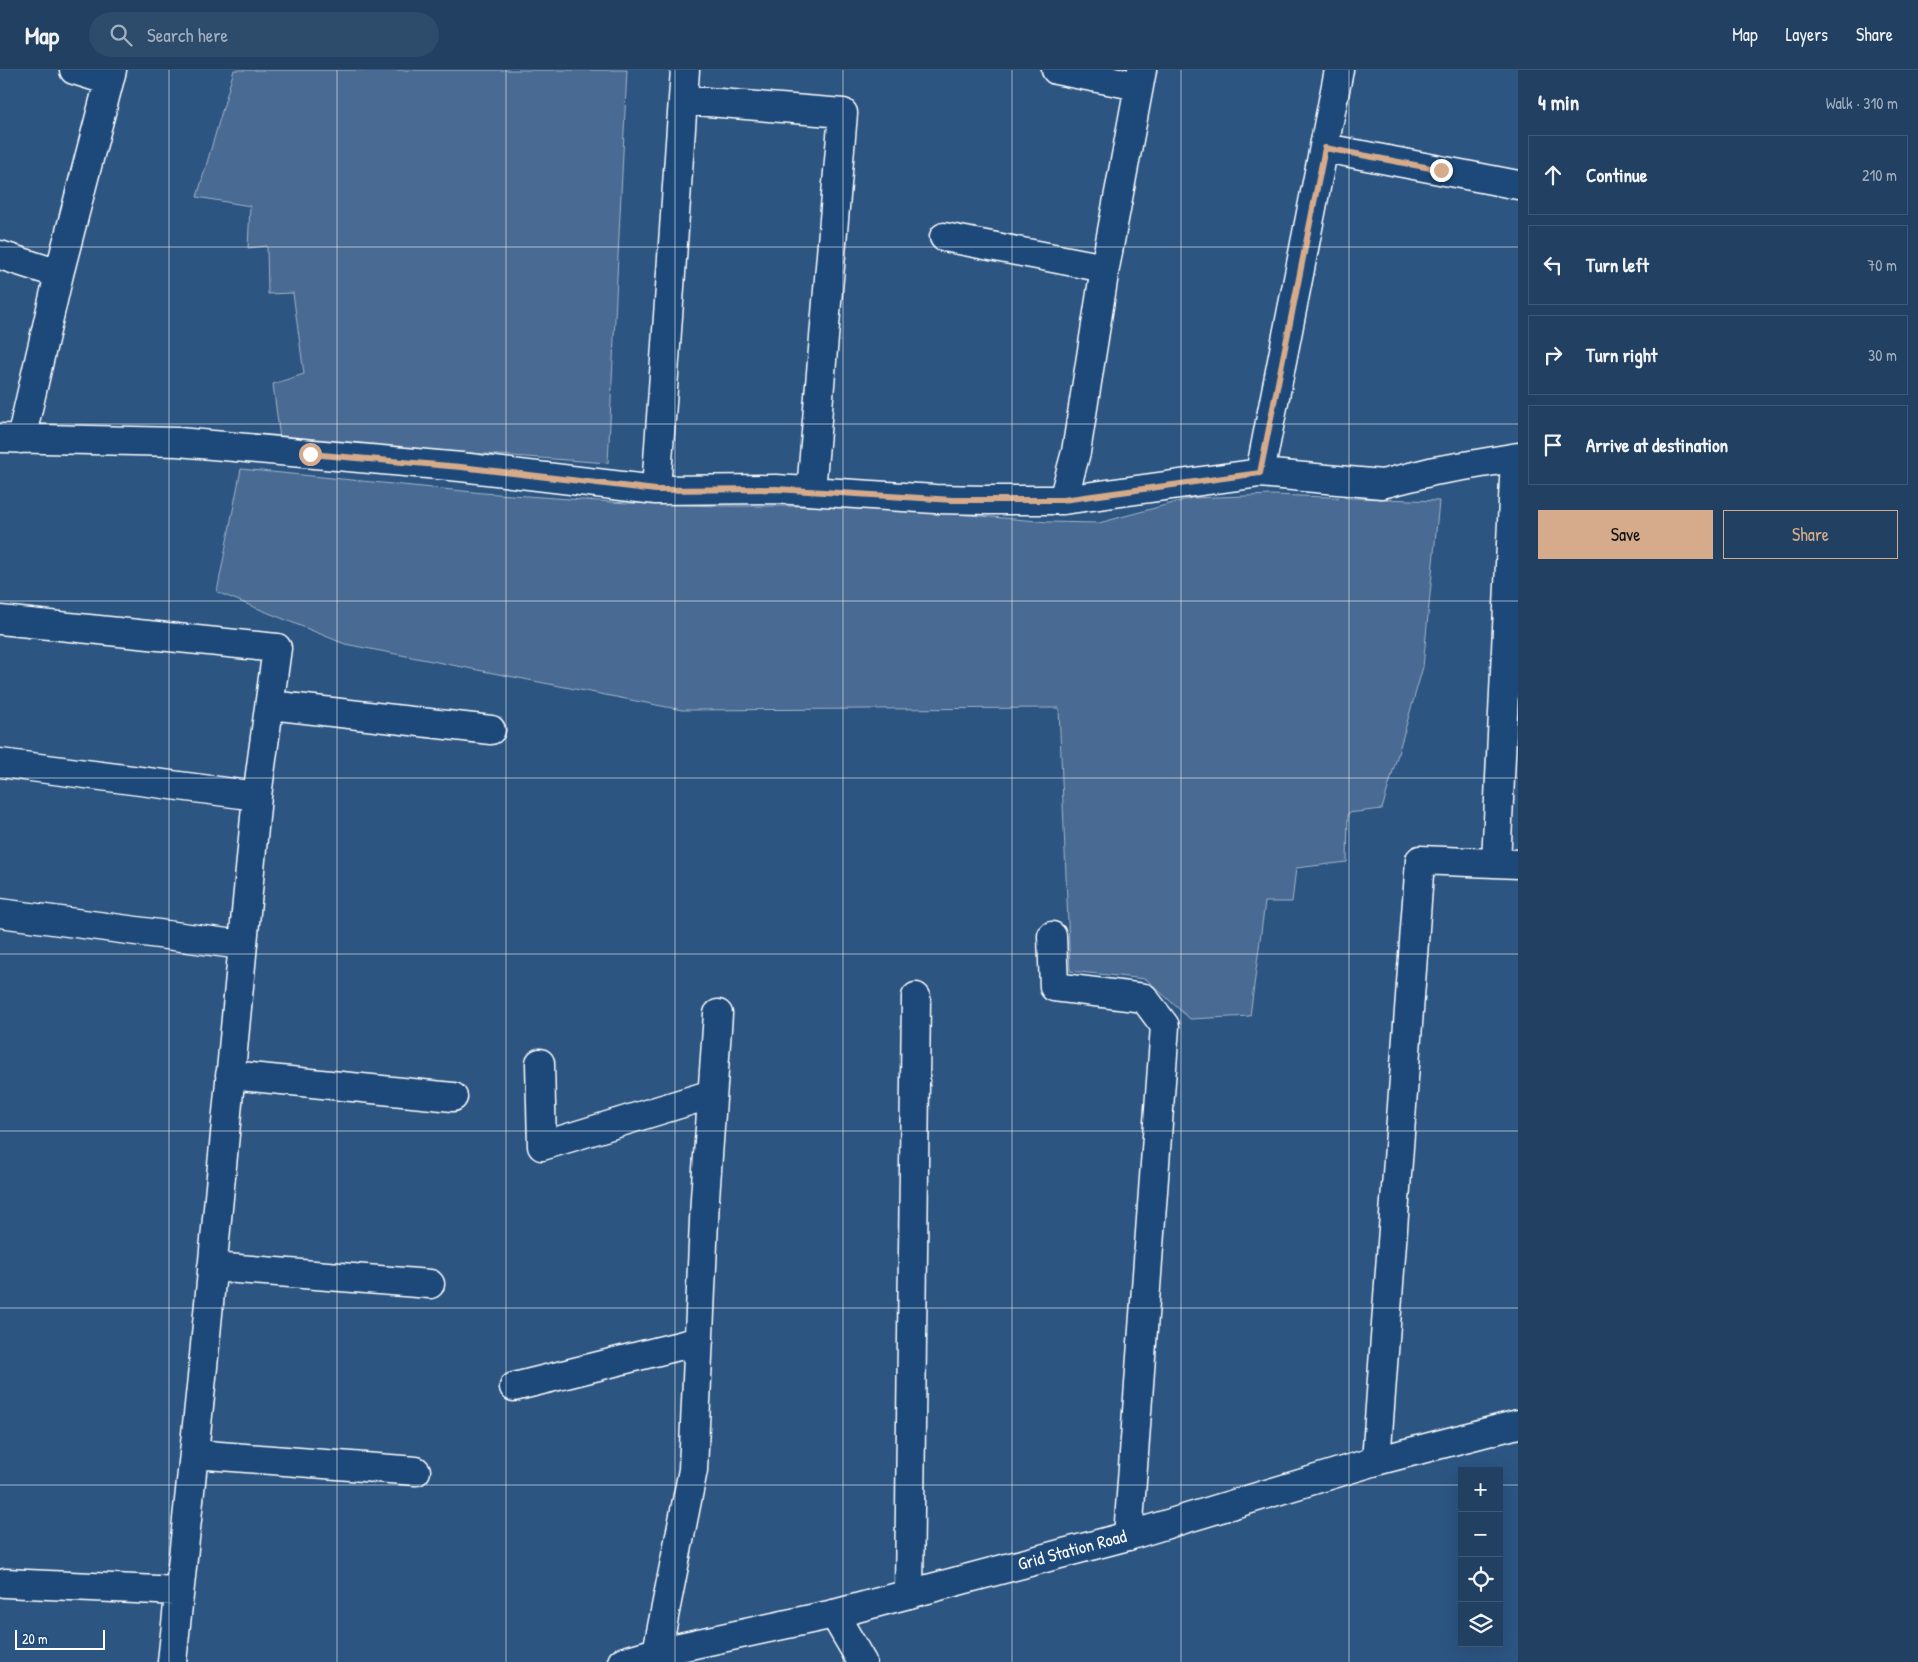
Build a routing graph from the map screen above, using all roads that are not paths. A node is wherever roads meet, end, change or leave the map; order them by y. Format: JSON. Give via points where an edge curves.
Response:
{"nodes":[{"id":1,"x":74,"y":70,"type":"edge"},
{"id":2,"x":685,"y":70,"type":"edge"},
{"id":3,"x":1056,"y":70,"type":"edge"},
{"id":4,"x":1339,"y":70,"type":"edge"},
{"id":5,"x":110,"y":75,"type":"edge"},
{"id":6,"x":1140,"y":78,"type":"edge"},
{"id":7,"x":683,"y":100,"type":"junction"},
{"id":8,"x":1325,"y":148,"type":"junction"},
{"id":9,"x":1518,"y":185,"type":"edge"},
{"id":10,"x":944,"y":237,"type":"dead end"},
{"id":11,"x":0,"y":255,"type":"edge"},
{"id":12,"x":1105,"y":268,"type":"junction"},
{"id":13,"x":59,"y":274,"type":"junction"},
{"id":14,"x":10,"y":438,"type":"edge"},
{"id":15,"x":1517,"y":457,"type":"edge"},
{"id":16,"x":1260,"y":473,"type":"junction"},
{"id":17,"x":656,"y":490,"type":"junction"},
{"id":18,"x":811,"y":491,"type":"junction"},
{"id":19,"x":1063,"y":500,"type":"junction"},
{"id":20,"x":0,"y":620,"type":"edge"},
{"id":21,"x":270,"y":705,"type":"junction"},
{"id":22,"x":491,"y":730,"type":"dead end"},
{"id":23,"x":0,"y":763,"type":"edge"},
{"id":24,"x":257,"y":796,"type":"junction"},
{"id":25,"x":1507,"y":864,"type":"edge"},
{"id":26,"x":0,"y":913,"type":"edge"},
{"id":27,"x":1052,"y":936,"type":"dead end"},
{"id":28,"x":242,"y":945,"type":"junction"},
{"id":29,"x":916,"y":997,"type":"dead end"},
{"id":30,"x":718,"y":1014,"type":"dead end"},
{"id":31,"x":540,"y":1063,"type":"dead end"},
{"id":32,"x":230,"y":1075,"type":"junction"},
{"id":33,"x":712,"y":1094,"type":"junction"},
{"id":34,"x":453,"y":1098,"type":"dead end"},
{"id":35,"x":212,"y":1267,"type":"junction"},
{"id":36,"x":430,"y":1284,"type":"dead end"},
{"id":37,"x":699,"y":1340,"type":"junction"},
{"id":38,"x":514,"y":1387,"type":"dead end"},
{"id":39,"x":1518,"y":1424,"type":"edge"},
{"id":40,"x":194,"y":1454,"type":"junction"},
{"id":41,"x":1376,"y":1461,"type":"junction"},
{"id":42,"x":416,"y":1471,"type":"dead end"},
{"id":43,"x":1128,"y":1536,"type":"junction"},
{"id":44,"x":5,"y":1583,"type":"dead end"},
{"id":45,"x":179,"y":1591,"type":"junction"},
{"id":46,"x":908,"y":1594,"type":"junction"},
{"id":47,"x":834,"y":1614,"type":"junction"},
{"id":48,"x":657,"y":1652,"type":"junction"},
{"id":49,"x":172,"y":1662,"type":"edge"},
{"id":50,"x":622,"y":1662,"type":"edge"},
{"id":51,"x":862,"y":1662,"type":"edge"}],
"edges":[{"from":1,"to":5,"type":"street"},
{"from":2,"to":7,"type":"street"},
{"from":3,"to":6,"type":"street"},
{"from":4,"to":8,"type":"street"},
{"from":5,"to":13,"type":"street"},
{"from":6,"to":12,"type":"street"},
{"from":7,"to":17,"type":"street"},
{"from":7,"to":18,"type":"street","via":[[843,113]]},
{"from":8,"to":9,"type":"street"},
{"from":8,"to":16,"type":"street"},
{"from":10,"to":12,"type":"street"},
{"from":11,"to":13,"type":"street"},
{"from":12,"to":19,"type":"street","via":[[1076,452]]},
{"from":13,"to":14,"type":"street"},
{"from":14,"to":17,"type":"street","via":[[178,442],[461,467]]},
{"from":15,"to":16,"type":"street","via":[[1434,471],[1382,484]]},
{"from":15,"to":25,"type":"street"},
{"from":16,"to":19,"type":"street"},
{"from":17,"to":18,"type":"street"},
{"from":18,"to":19,"type":"street","via":[[935,499]]},
{"from":20,"to":21,"type":"street","via":[[277,648]]},
{"from":21,"to":22,"type":"street"},
{"from":21,"to":24,"type":"street"},
{"from":23,"to":24,"type":"street"},
{"from":24,"to":28,"type":"street"},
{"from":25,"to":41,"type":"street","via":[[1420,860]]},
{"from":26,"to":28,"type":"street"},
{"from":27,"to":43,"type":"street","via":[[1054,987],[1144,998],[1165,1026]]},
{"from":28,"to":32,"type":"street"},
{"from":29,"to":46,"type":"street"},
{"from":30,"to":33,"type":"street"},
{"from":31,"to":33,"type":"street","via":[[542,1146]]},
{"from":32,"to":34,"type":"street"},
{"from":32,"to":35,"type":"street"},
{"from":33,"to":37,"type":"street"},
{"from":35,"to":36,"type":"street"},
{"from":35,"to":40,"type":"street"},
{"from":37,"to":38,"type":"street"},
{"from":37,"to":48,"type":"street","via":[[694,1470]]},
{"from":39,"to":41,"type":"street","name":"Grid Station Road"},
{"from":40,"to":42,"type":"street"},
{"from":40,"to":45,"type":"street"},
{"from":41,"to":43,"type":"street","name":"Grid Station Road"},
{"from":43,"to":46,"type":"street","name":"Grid Station Road"},
{"from":44,"to":45,"type":"street"},
{"from":45,"to":49,"type":"street"},
{"from":46,"to":47,"type":"street","name":"Grid Station Road"},
{"from":47,"to":48,"type":"street","name":"Grid Station Road"},
{"from":47,"to":51,"type":"street"},
{"from":48,"to":50,"type":"street","name":"Grid Station Road"}]}
